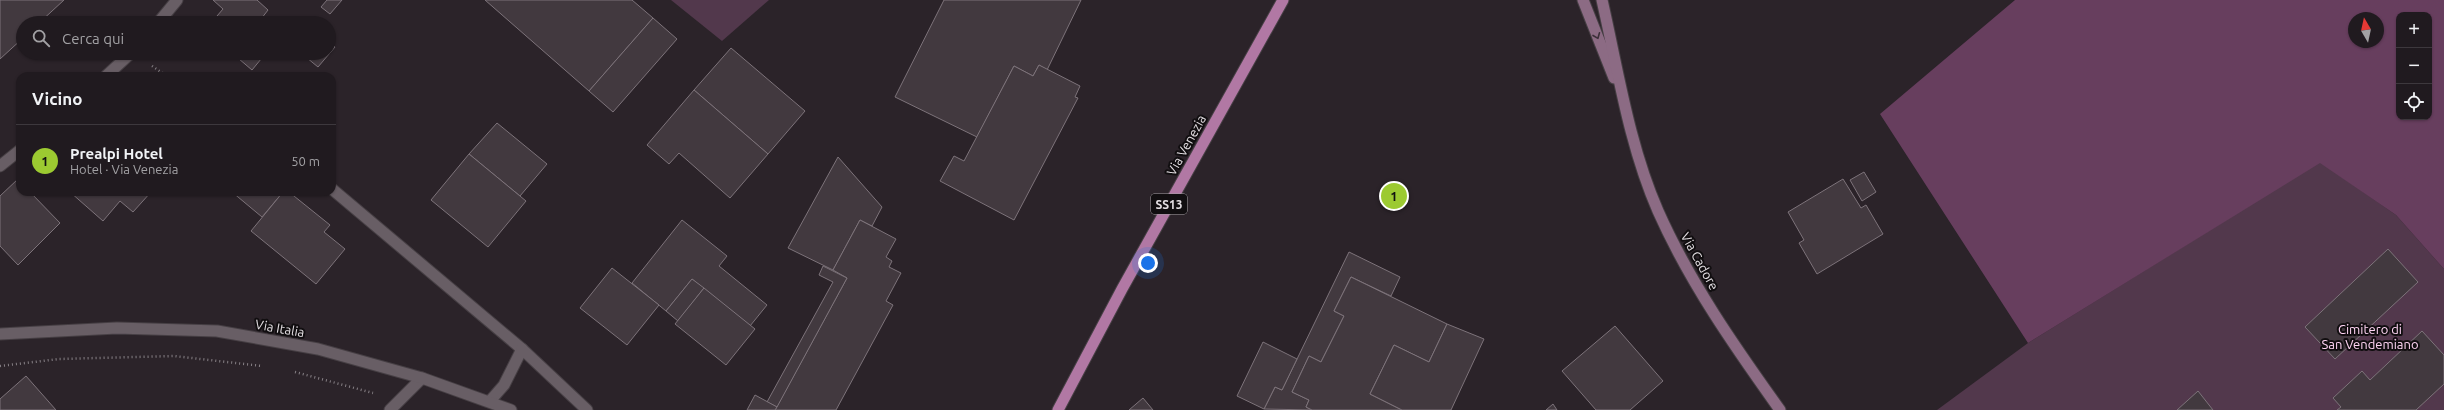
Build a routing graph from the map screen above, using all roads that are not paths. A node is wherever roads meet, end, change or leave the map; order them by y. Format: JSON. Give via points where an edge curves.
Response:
{"nodes":[{"id":1,"x":177,"y":0,"type":"edge"},
{"id":2,"x":1283,"y":0,"type":"edge"},
{"id":3,"x":1583,"y":0,"type":"edge"},
{"id":4,"x":1602,"y":0,"type":"edge"},
{"id":5,"x":164,"y":16,"type":"edge"},
{"id":6,"x":123,"y":60,"type":"edge"},
{"id":7,"x":110,"y":72,"type":"edge"},
{"id":8,"x":1627,"y":110,"type":"junction"},
{"id":9,"x":16,"y":153,"type":"edge"},
{"id":10,"x":0,"y":166,"type":"edge"},
{"id":11,"x":336,"y":192,"type":"edge"},
{"id":12,"x":0,"y":334,"type":"edge"},
{"id":13,"x":522,"y":349,"type":"junction"},
{"id":14,"x":422,"y":378,"type":"junction"},
{"id":15,"x":490,"y":401,"type":"junction"},
{"id":16,"x":390,"y":410,"type":"edge"},
{"id":17,"x":511,"y":410,"type":"edge"},
{"id":18,"x":587,"y":410,"type":"edge"},
{"id":19,"x":1058,"y":410,"type":"edge"},
{"id":20,"x":1780,"y":410,"type":"edge"}],
"edges":[{"from":1,"to":5,"type":"street"},
{"from":2,"to":19,"type":"main road","name":"Via Venezia","number":"SS13","via":[[1122,289]]},
{"from":3,"to":8,"type":"main road","one_way":true},
{"from":4,"to":8,"type":"main road"},
{"from":6,"to":7,"type":"street"},
{"from":8,"to":20,"type":"main road","name":"Via Cadore","via":[[1658,211],[1684,263],[1724,331]]},
{"from":9,"to":10,"type":"street"},
{"from":11,"to":13,"type":"street"},
{"from":12,"to":14,"type":"street","name":"Via Italia","via":[[117,328],[217,331],[318,349]]},
{"from":13,"to":15,"type":"street","via":[[504,385]]},
{"from":13,"to":18,"type":"street"},
{"from":14,"to":15,"type":"street","name":"Via Italia"},
{"from":14,"to":16,"type":"street"},
{"from":15,"to":17,"type":"street","name":"Via Italia"}]}
